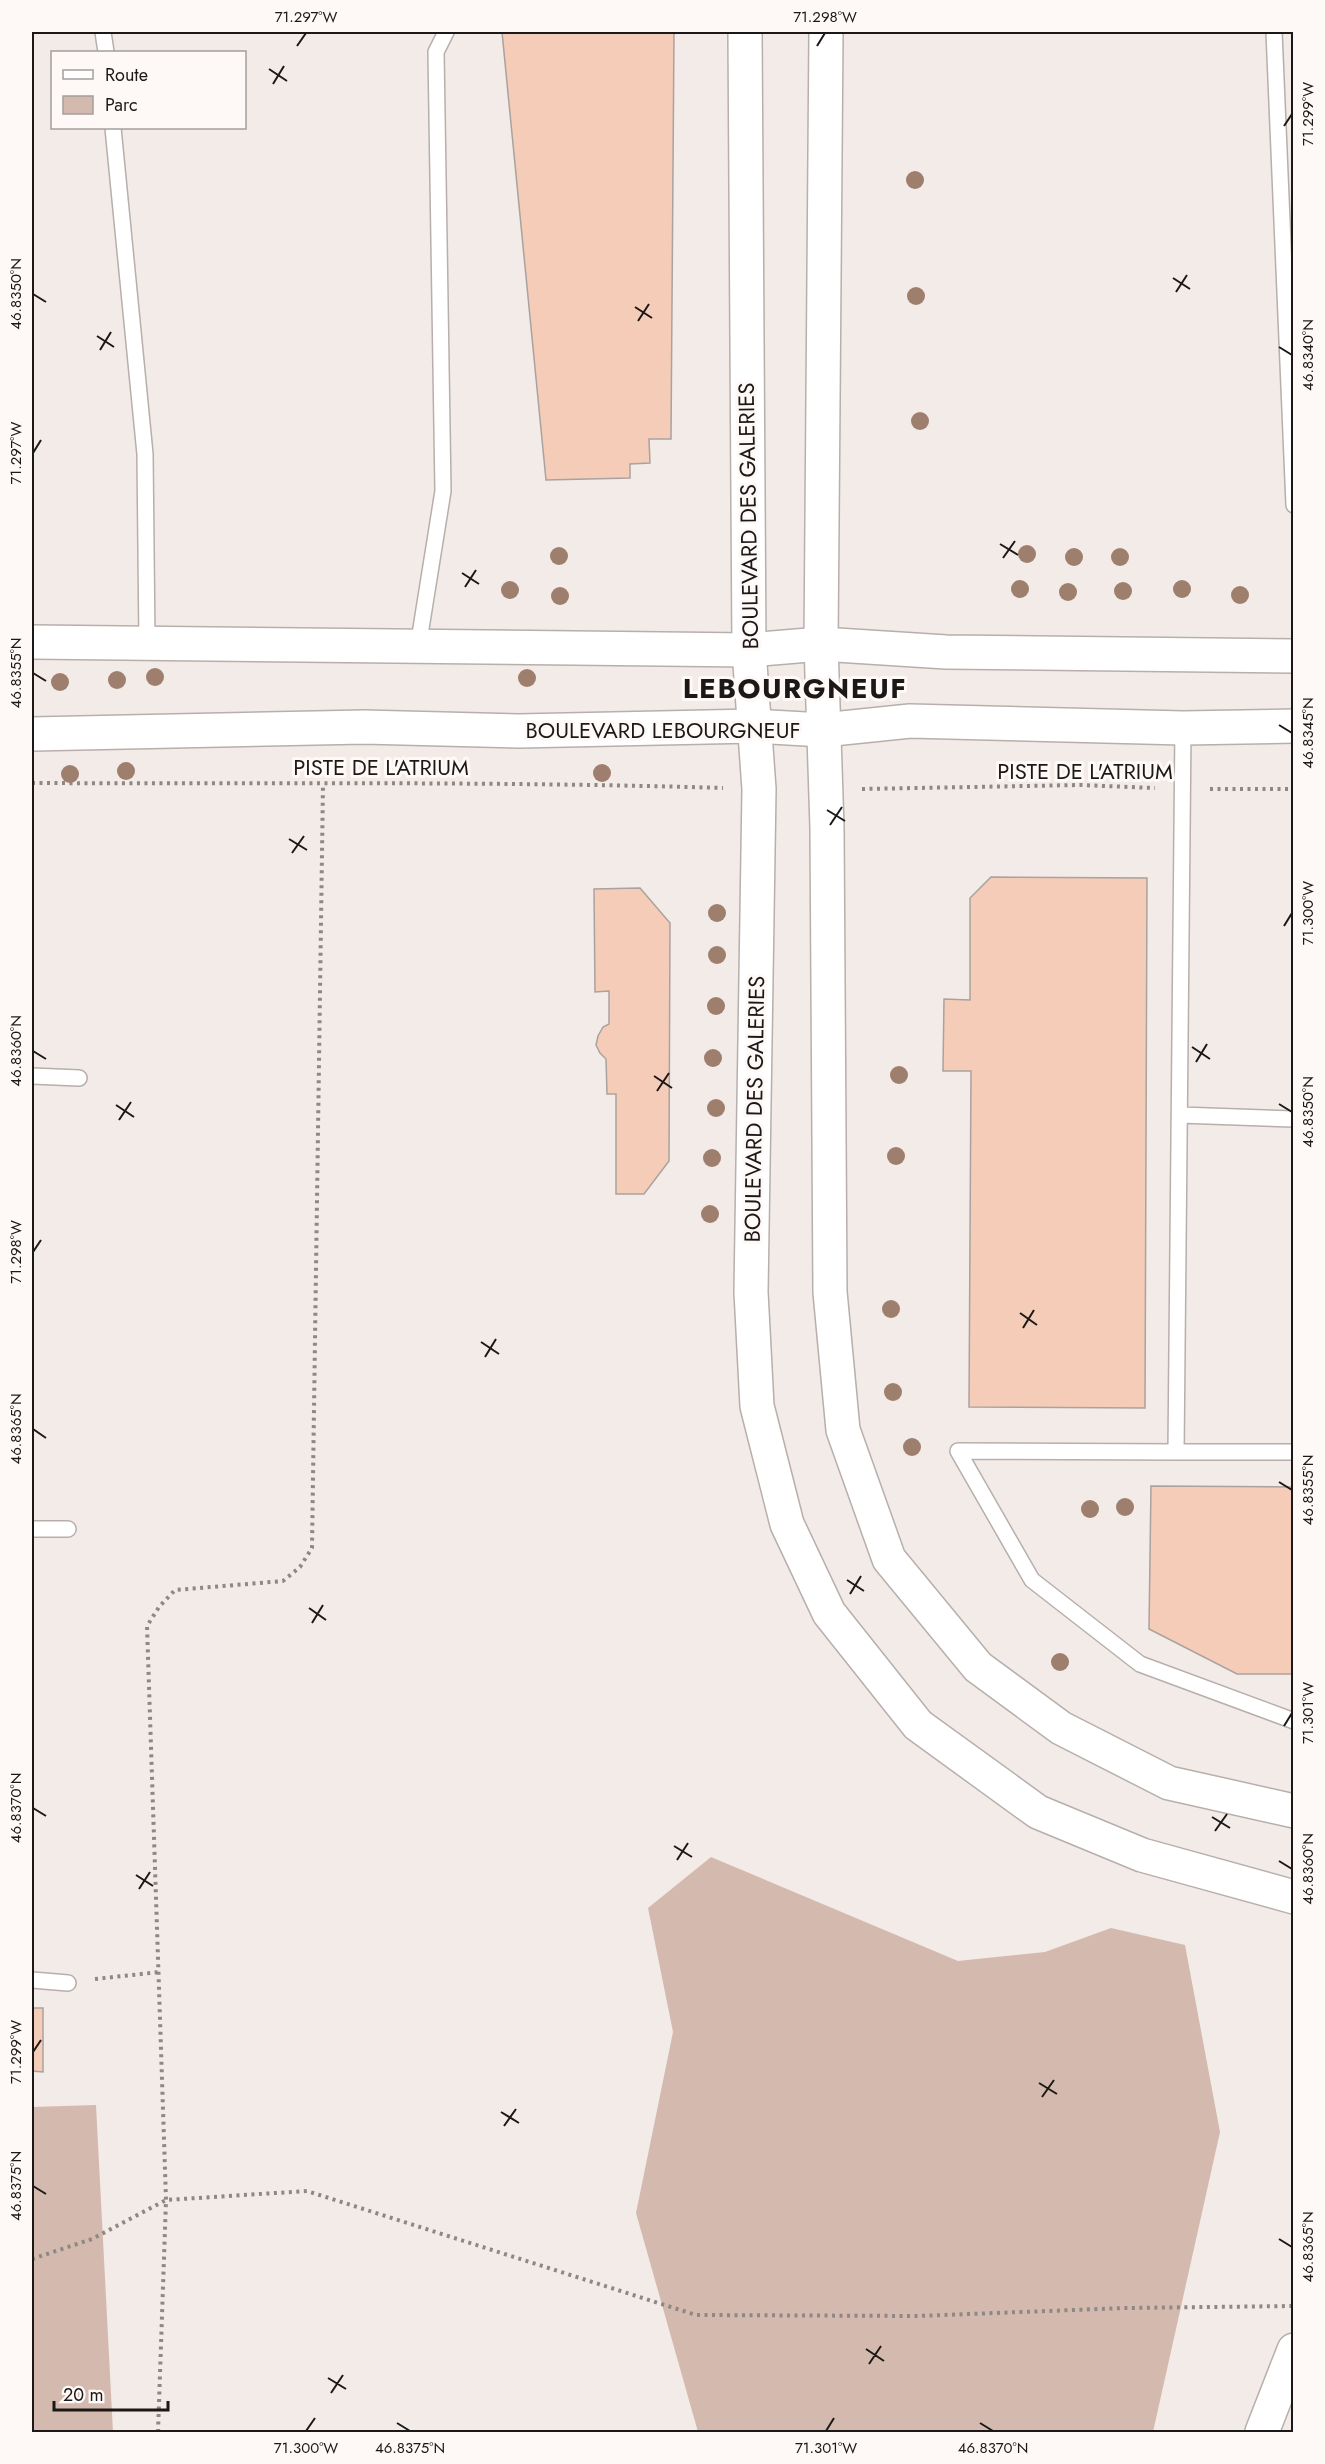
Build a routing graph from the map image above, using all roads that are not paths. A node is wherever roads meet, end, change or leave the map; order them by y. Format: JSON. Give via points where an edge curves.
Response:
{"nodes":[{"id":1,"x":103,"y":32,"type":"edge"},
{"id":2,"x":446,"y":32,"type":"edge"},
{"id":3,"x":745,"y":32,"type":"edge"},
{"id":4,"x":825,"y":32,"type":"edge"},
{"id":5,"x":1274,"y":32,"type":"edge"},
{"id":6,"x":105,"y":51,"type":"edge"},
{"id":7,"x":113,"y":129,"type":"edge"},
{"id":8,"x":1287,"y":206,"type":"edge"},
{"id":9,"x":1293,"y":505,"type":"edge"},
{"id":10,"x":32,"y":642,"type":"edge"},
{"id":11,"x":147,"y":643,"type":"junction"},
{"id":12,"x":821,"y":644,"type":"junction"},
{"id":13,"x":418,"y":646,"type":"junction"},
{"id":14,"x":750,"y":650,"type":"junction"},
{"id":15,"x":1293,"y":656,"type":"edge"},
{"id":16,"x":754,"y":726,"type":"junction"},
{"id":17,"x":1293,"y":726,"type":"edge"},
{"id":18,"x":1183,"y":728,"type":"junction"},
{"id":19,"x":823,"y":730,"type":"junction"},
{"id":20,"x":32,"y":734,"type":"edge"},
{"id":21,"x":32,"y":1076,"type":"edge"},
{"id":22,"x":79,"y":1078,"type":"dead end"},
{"id":23,"x":1179,"y":1115,"type":"junction"},
{"id":24,"x":1293,"y":1119,"type":"edge"},
{"id":25,"x":1176,"y":1452,"type":"junction"},
{"id":26,"x":1293,"y":1452,"type":"edge"},
{"id":27,"x":32,"y":1528,"type":"edge"},
{"id":28,"x":68,"y":1529,"type":"dead end"},
{"id":29,"x":1293,"y":1721,"type":"edge"},
{"id":30,"x":1293,"y":1811,"type":"edge"},
{"id":31,"x":1293,"y":1897,"type":"edge"},
{"id":32,"x":32,"y":1980,"type":"edge"},
{"id":33,"x":68,"y":1983,"type":"road end"},
{"id":34,"x":1293,"y":2350,"type":"edge"},
{"id":35,"x":1262,"y":2433,"type":"edge"}],
"edges":[{"from":1,"to":6,"type":"lane"},
{"from":2,"to":13,"type":"lane","via":[[436,52],[443,491]]},
{"from":3,"to":14,"type":"street","name":"BOULEVARD DES GALERIES"},
{"from":4,"to":12,"type":"street"},
{"from":5,"to":8,"type":"lane"},
{"from":7,"to":11,"type":"lane","via":[[145,454]]},
{"from":8,"to":9,"type":"lane"},
{"from":10,"to":11,"type":"street"},
{"from":11,"to":13,"type":"street"},
{"from":12,"to":14,"type":"street"},
{"from":12,"to":15,"type":"street","via":[[946,652]]},
{"from":12,"to":19,"type":"street"},
{"from":13,"to":14,"type":"street"},
{"from":14,"to":16,"type":"street","name":"BOULEVARD DES GALERIES"},
{"from":16,"to":19,"type":"street","name":"BOULEVARD LEBOURGNEUF"},
{"from":16,"to":20,"type":"street","name":"BOULEVARD LEBOURGNEUF","via":[[519,730],[364,727]]},
{"from":16,"to":31,"type":"street","name":"BOULEVARD DES GALERIES","via":[[759,789],[751,1292],[757,1406],[787,1524],[829,1613],[918,1725],[1038,1812],[1142,1855]]},
{"from":17,"to":18,"type":"street","name":"BOULEVARD LEBOURGNEUF"},
{"from":18,"to":19,"type":"street","name":"BOULEVARD LEBOURGNEUF","via":[[910,721]]},
{"from":18,"to":23,"type":"lane"},
{"from":19,"to":30,"type":"street","via":[[830,1292],[843,1430],[889,1559],[978,1667],[1061,1728],[1169,1784]]},
{"from":21,"to":22,"type":"lane"},
{"from":23,"to":24,"type":"lane"},
{"from":23,"to":25,"type":"lane"},
{"from":25,"to":26,"type":"lane"},
{"from":25,"to":29,"type":"lane","via":[[958,1451],[1032,1580],[1140,1664]]},
{"from":27,"to":28,"type":"lane"},
{"from":32,"to":33,"type":"lane"},
{"from":34,"to":35,"type":"street"}]}
